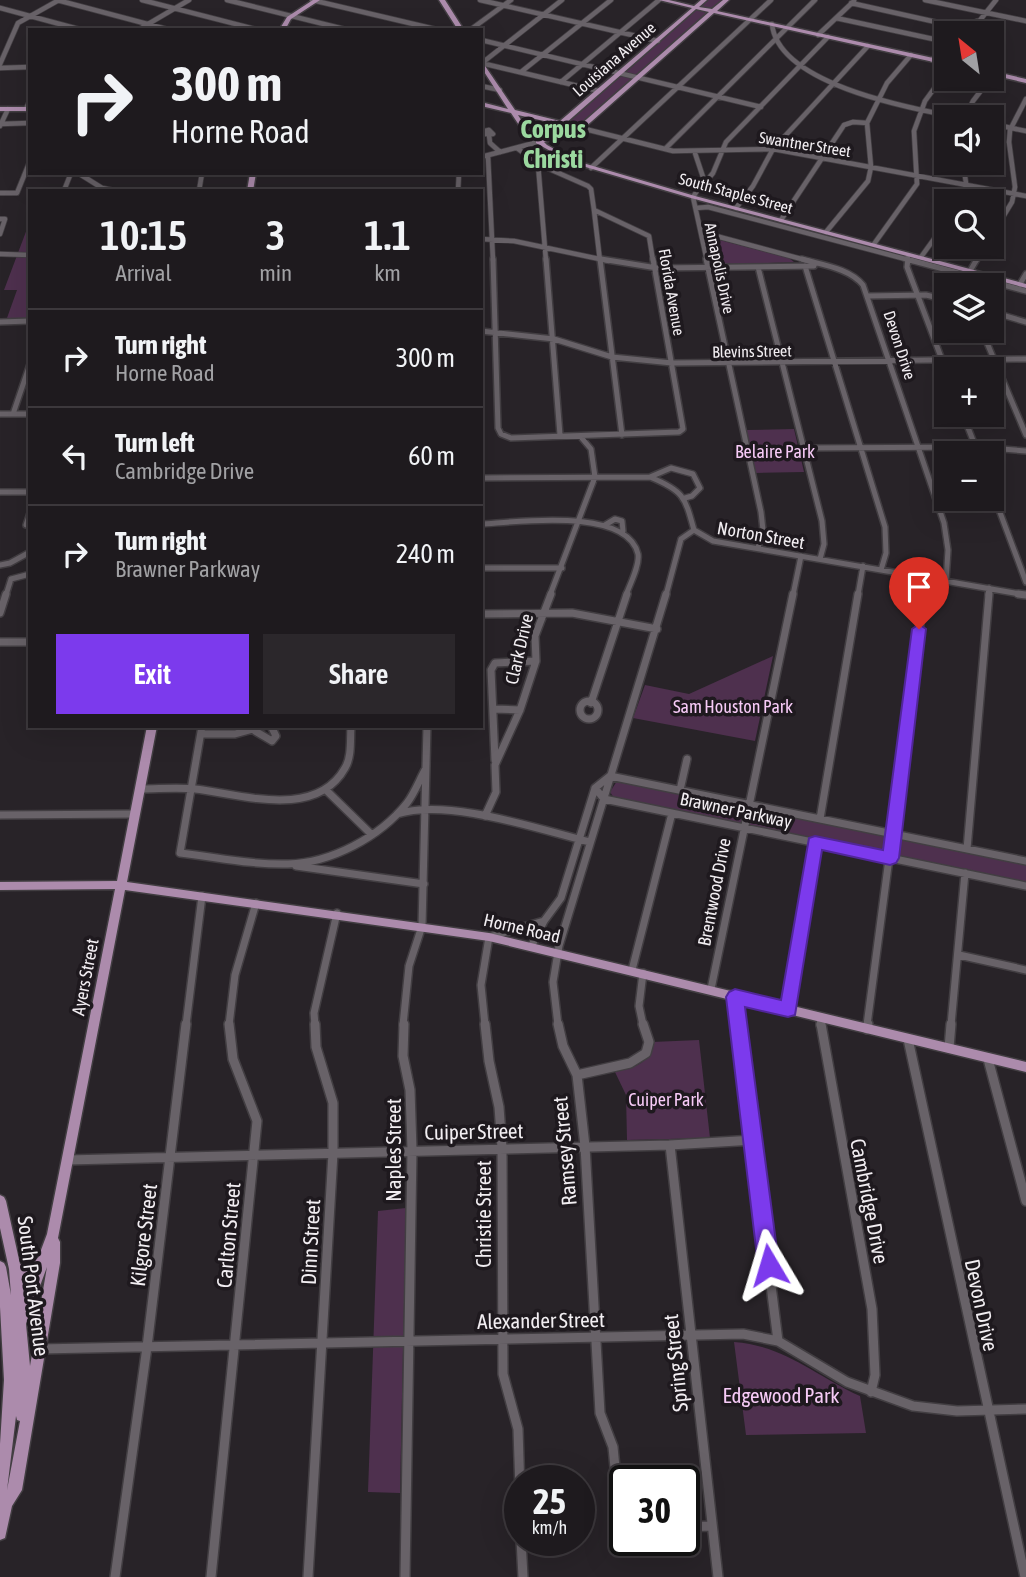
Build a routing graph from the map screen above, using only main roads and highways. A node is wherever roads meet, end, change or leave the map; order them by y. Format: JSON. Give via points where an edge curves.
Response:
{"nodes":[{"id":1,"x":315,"y":0,"type":"edge"},
{"id":2,"x":442,"y":0,"type":"edge"},
{"id":3,"x":661,"y":0,"type":"edge"},
{"id":4,"x":704,"y":0,"type":"edge"},
{"id":5,"x":726,"y":0,"type":"edge"},
{"id":6,"x":695,"y":7,"type":"junction"},
{"id":7,"x":714,"y":11,"type":"junction"},
{"id":8,"x":283,"y":28,"type":"edge"},
{"id":9,"x":460,"y":28,"type":"edge"},
{"id":10,"x":934,"y":60,"type":"edge"},
{"id":11,"x":483,"y":67,"type":"edge"},
{"id":12,"x":1004,"y":77,"type":"edge"},
{"id":13,"x":1026,"y":80,"type":"edge"},
{"id":14,"x":484,"y":105,"type":"edge"},
{"id":15,"x":0,"y":109,"type":"edge"},
{"id":16,"x":28,"y":109,"type":"edge"},
{"id":17,"x":514,"y":111,"type":"junction"},
{"id":18,"x":519,"y":120,"type":"junction"},
{"id":19,"x":562,"y":123,"type":"junction"},
{"id":20,"x":580,"y":128,"type":"junction"},
{"id":21,"x":574,"y":133,"type":"junction"},
{"id":22,"x":538,"y":142,"type":"junction"},
{"id":23,"x":553,"y":152,"type":"junction"},
{"id":24,"x":1023,"y":285,"type":"edge"},
{"id":25,"x":152,"y":728,"type":"edge"},
{"id":26,"x":122,"y":885,"type":"junction"},
{"id":27,"x":0,"y":886,"type":"edge"},
{"id":28,"x":1026,"y":1067,"type":"edge"},
{"id":29,"x":0,"y":1201,"type":"edge"},
{"id":30,"x":53,"y":1234,"type":"junction"},
{"id":31,"x":43,"y":1261,"type":"junction"},
{"id":32,"x":0,"y":1267,"type":"edge"},
{"id":33,"x":15,"y":1269,"type":"junction"},
{"id":34,"x":14,"y":1326,"type":"junction"},
{"id":35,"x":19,"y":1461,"type":"junction"},
{"id":36,"x":6,"y":1503,"type":"junction"},
{"id":37,"x":0,"y":1533,"type":"edge"}],
"edges":[{"from":1,"to":8,"type":"main road"},
{"from":2,"to":9,"type":"main road"},
{"from":3,"to":6,"type":"main road"},
{"from":4,"to":6,"type":"main road","name":"Louisiana Avenue"},
{"from":5,"to":7,"type":"main road","name":"Louisiana Avenue"},
{"from":6,"to":7,"type":"main road"},
{"from":6,"to":19,"type":"main road","name":"Louisiana Avenue"},
{"from":7,"to":10,"type":"main road"},
{"from":7,"to":20,"type":"main road","name":"Louisiana Avenue"},
{"from":11,"to":17,"type":"main road","name":"South Staples Street"},
{"from":12,"to":13,"type":"main road"},
{"from":14,"to":17,"type":"main road"},
{"from":14,"to":18,"type":"main road"},
{"from":15,"to":16,"type":"main road"},
{"from":17,"to":18,"type":"main road","name":"South Staples Street"},
{"from":17,"to":19,"type":"main road"},
{"from":18,"to":22,"type":"main road","name":"South Staples Street"},
{"from":19,"to":20,"type":"main road"},
{"from":19,"to":22,"type":"main road","name":"Louisiana Avenue"},
{"from":20,"to":21,"type":"main road","name":"Louisiana Avenue"},
{"from":21,"to":22,"type":"main road","name":"Louisiana Avenue"},
{"from":21,"to":23,"type":"main road","name":"Louisiana Avenue"},
{"from":22,"to":23,"type":"main road","name":"South Staples Street"},
{"from":23,"to":24,"type":"main road","name":"South Staples Street","via":[[591,168],[693,197]]},
{"from":25,"to":26,"type":"main road","name":"Ayers Street"},
{"from":26,"to":27,"type":"main road","name":"Horne Road"},
{"from":26,"to":28,"type":"main road","name":"Horne Road","via":[[489,937]]},
{"from":26,"to":30,"type":"main road","name":"Ayers Street"},
{"from":29,"to":33,"type":"main road","name":"South Port Avenue"},
{"from":30,"to":31,"type":"main road","name":"Ayers Street"},
{"from":30,"to":35,"type":"main road","name":"Ayers Street","via":[[54,1263]]},
{"from":31,"to":33,"type":"main road","via":[[25,1271]]},
{"from":31,"to":34,"type":"main road","name":"Ayers Street"},
{"from":32,"to":34,"type":"main road","name":"South Port Avenue"},
{"from":33,"to":34,"type":"main road","name":"South Port Avenue"},
{"from":34,"to":35,"type":"main road","name":"South Port Avenue","via":[[24,1372]]},
{"from":34,"to":36,"type":"main road","name":"Ayers Street","via":[[0,1492]]},
{"from":35,"to":36,"type":"main road","name":"Ayers Street","via":[[15,1490]]},
{"from":36,"to":37,"type":"main road","name":"Ayers Street"}]}
